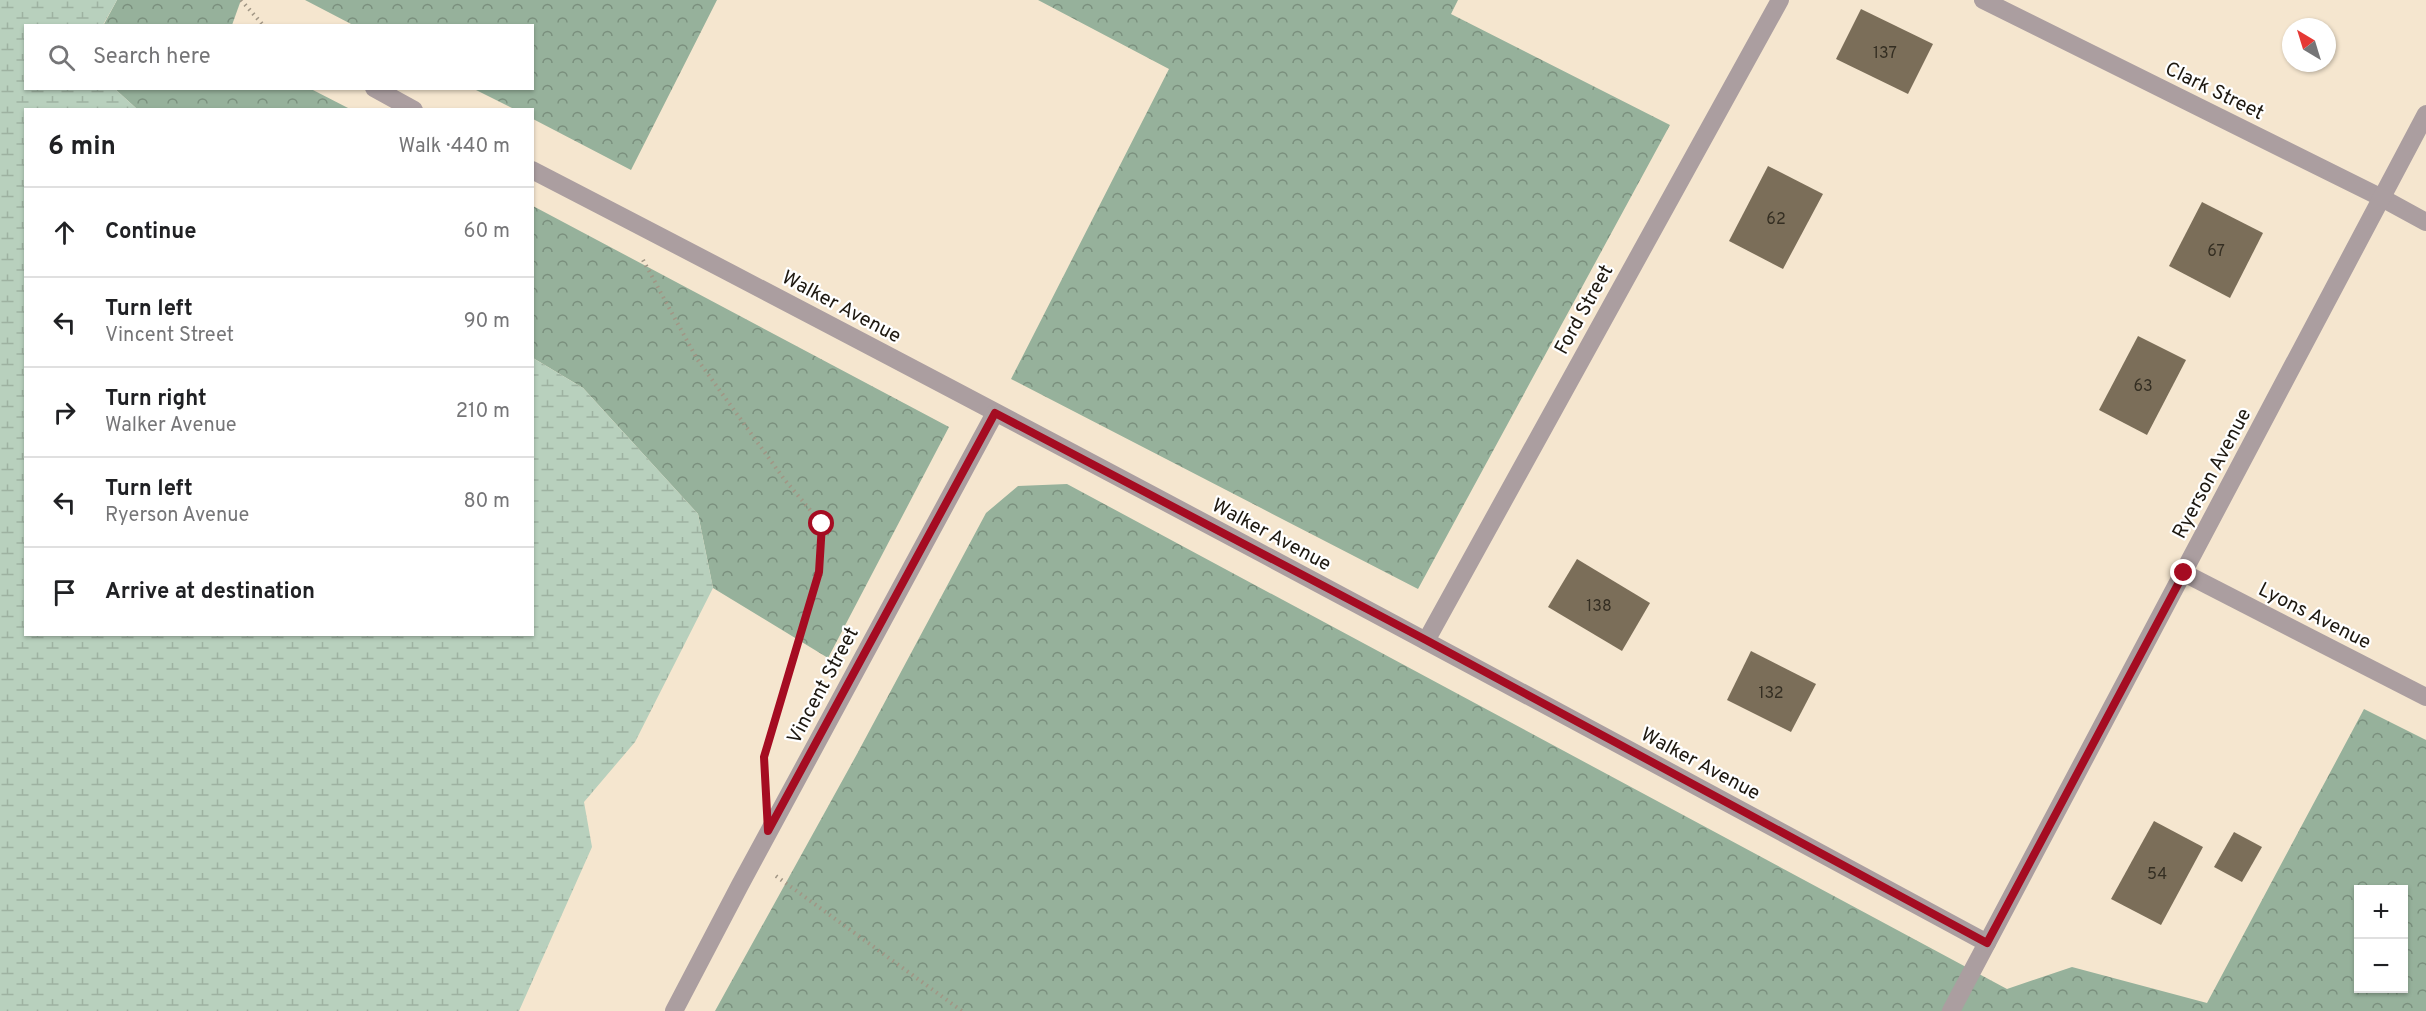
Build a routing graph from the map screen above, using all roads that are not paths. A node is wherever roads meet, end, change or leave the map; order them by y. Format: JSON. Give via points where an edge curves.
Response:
{"nodes":[{"id":1,"x":1780,"y":0,"type":"edge"},
{"id":2,"x":1983,"y":0,"type":"edge"},
{"id":3,"x":378,"y":90,"type":"edge"},
{"id":4,"x":410,"y":108,"type":"edge"},
{"id":5,"x":2426,"y":114,"type":"edge"},
{"id":6,"x":534,"y":171,"type":"edge"},
{"id":7,"x":2382,"y":198,"type":"junction"},
{"id":8,"x":2426,"y":222,"type":"edge"},
{"id":9,"x":995,"y":413,"type":"junction"},
{"id":10,"x":2184,"y":573,"type":"junction"},
{"id":11,"x":1426,"y":640,"type":"junction"},
{"id":12,"x":2426,"y":697,"type":"edge"},
{"id":13,"x":1987,"y":943,"type":"junction"},
{"id":14,"x":674,"y":1011,"type":"edge"},
{"id":15,"x":1951,"y":1011,"type":"edge"}],
"edges":[{"from":1,"to":11,"type":"street","name":"Ford Street"},
{"from":2,"to":7,"type":"street","name":"Clark Street"},
{"from":3,"to":4,"type":"street"},
{"from":5,"to":7,"type":"street","name":"Ryerson Avenue"},
{"from":6,"to":9,"type":"street","name":"Walker Avenue"},
{"from":7,"to":8,"type":"street","name":"Clark Street"},
{"from":7,"to":10,"type":"street","name":"Ryerson Avenue"},
{"from":9,"to":11,"type":"street","name":"Walker Avenue"},
{"from":9,"to":14,"type":"street","name":"Vincent Street"},
{"from":10,"to":12,"type":"street","name":"Lyons Avenue"},
{"from":10,"to":13,"type":"street","name":"Ryerson Avenue"},
{"from":11,"to":13,"type":"street","name":"Walker Avenue"},
{"from":13,"to":15,"type":"street","name":"Ryerson Avenue"}]}
